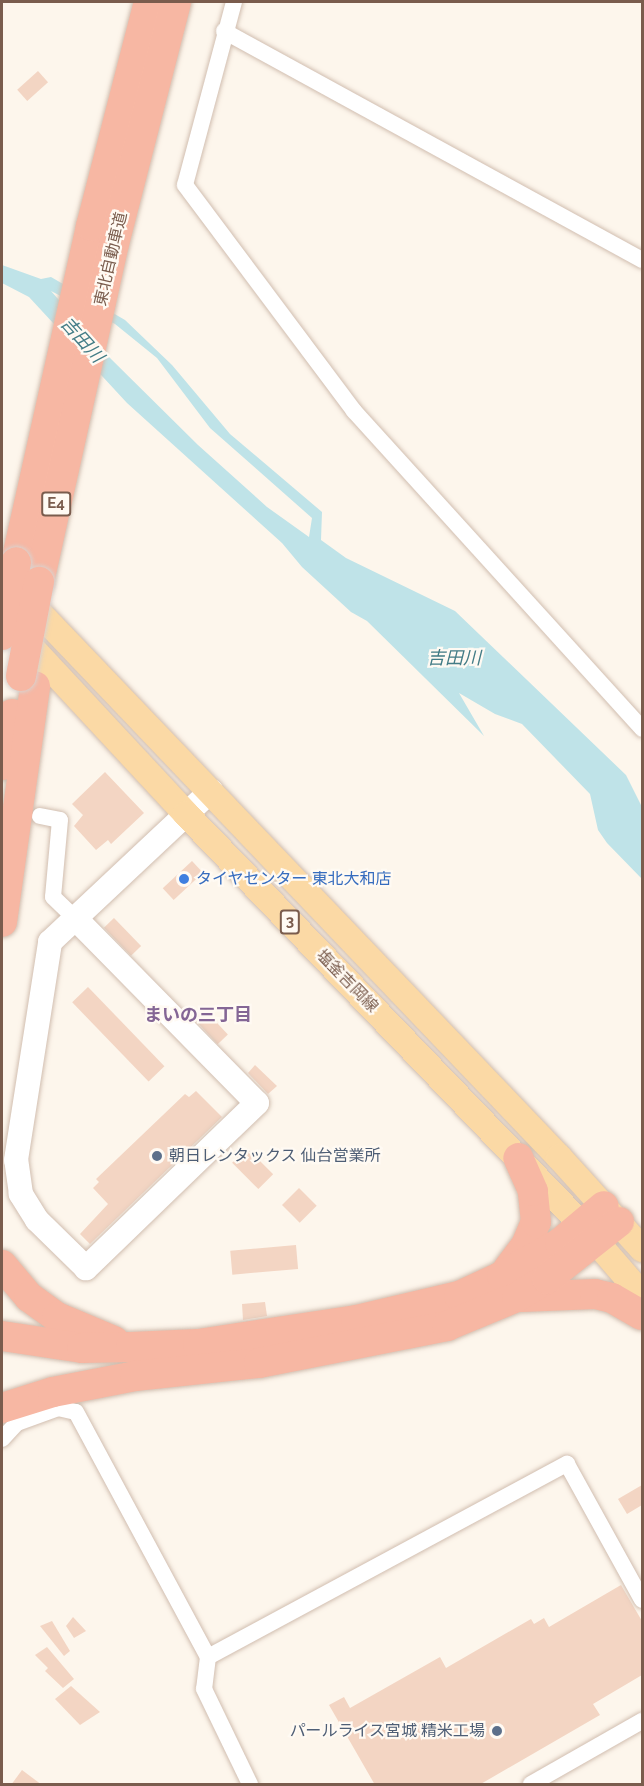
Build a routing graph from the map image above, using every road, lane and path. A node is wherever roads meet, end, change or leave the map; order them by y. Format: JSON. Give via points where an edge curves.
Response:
{"nodes":[{"id":1,"x":149,"y":2,"type":"edge"},
{"id":2,"x":176,"y":2,"type":"edge"},
{"id":3,"x":234,"y":2,"type":"edge"},
{"id":4,"x":224,"y":31,"type":"junction"},
{"id":5,"x":103,"y":235,"type":"junction"},
{"id":6,"x":642,"y":260,"type":"edge"},
{"id":7,"x":6,"y":562,"type":"edge"},
{"id":8,"x":2,"y":616,"type":"edge"},
{"id":9,"x":2,"y":635,"type":"edge"},
{"id":10,"x":28,"y":681,"type":"junction"},
{"id":11,"x":642,"y":729,"type":"edge"},
{"id":12,"x":2,"y":765,"type":"edge"},
{"id":13,"x":211,"y":791,"type":"junction"},
{"id":14,"x":186,"y":814,"type":"junction"},
{"id":15,"x":40,"y":816,"type":"dead end"},
{"id":16,"x":76,"y":919,"type":"junction"},
{"id":17,"x":2,"y":922,"type":"edge"},
{"id":18,"x":518,"y":1158,"type":"junction"},
{"id":19,"x":600,"y":1223,"type":"junction"},
{"id":20,"x":642,"y":1249,"type":"edge"},
{"id":21,"x":2,"y":1265,"type":"edge"},
{"id":22,"x":510,"y":1287,"type":"junction"},
{"id":23,"x":642,"y":1295,"type":"edge"},
{"id":24,"x":642,"y":1315,"type":"edge"},
{"id":25,"x":2,"y":1336,"type":"edge"},
{"id":26,"x":131,"y":1347,"type":"junction"},
{"id":27,"x":2,"y":1351,"type":"edge"},
{"id":28,"x":135,"y":1376,"type":"junction"},
{"id":29,"x":2,"y":1408,"type":"edge"},
{"id":30,"x":2,"y":1439,"type":"edge"},
{"id":31,"x":642,"y":1600,"type":"edge"},
{"id":32,"x":208,"y":1657,"type":"junction"},
{"id":33,"x":642,"y":1721,"type":"edge"},
{"id":34,"x":250,"y":1785,"type":"edge"},
{"id":35,"x":531,"y":1785,"type":"edge"}],
"edges":[{"from":1,"to":5,"type":"highway","name":"東北自動車道"},
{"from":2,"to":5,"type":"highway","name":"東北自動車道"},
{"from":3,"to":4,"type":"street"},
{"from":4,"to":6,"type":"street"},
{"from":4,"to":11,"type":"street","via":[[185,185],[354,411]]},
{"from":5,"to":7,"type":"highway","name":"東北自動車道","number":"E4"},
{"from":5,"to":10,"type":"highway","name":"東北自動車道","number":"E4","bridge":true},
{"from":7,"to":9,"type":"highway","name":"東北自動車道","number":"E4","bridge":true},
{"from":7,"to":13,"type":"main road","name":"塩釜吉岡線","number":"3"},
{"from":8,"to":14,"type":"main road","name":"塩釜吉岡線","number":"3"},
{"from":10,"to":12,"type":"highway","name":"東北自動車道","number":"E4"},
{"from":10,"to":17,"type":"highway"},
{"from":13,"to":14,"type":"street"},
{"from":13,"to":19,"type":"main road","name":"塩釜吉岡線","number":"3"},
{"from":14,"to":16,"type":"street"},
{"from":14,"to":18,"type":"main road","name":"塩釜吉岡線","number":"3"},
{"from":15,"to":16,"type":"street","via":[[60,820],[53,897]]},
{"from":16,"to":16,"type":"street","via":[[50,942],[16,1160],[21,1194],[37,1220],[86,1269],[257,1103]]},
{"from":18,"to":19,"type":"main road","name":"塩釜吉岡線","number":"3"},
{"from":18,"to":22,"type":"highway","via":[[532,1191],[536,1222]]},
{"from":19,"to":20,"type":"main road","name":"塩釜吉岡線","number":"3"},
{"from":19,"to":22,"type":"highway","via":[[560,1243]]},
{"from":19,"to":23,"type":"main road","name":"塩釜吉岡線","number":"3"},
{"from":21,"to":26,"type":"highway","via":[[29,1297],[57,1317]]},
{"from":22,"to":24,"type":"highway","via":[[595,1294],[612,1298]]},
{"from":22,"to":26,"type":"highway","via":[[356,1320],[198,1344]]},
{"from":22,"to":28,"type":"highway","via":[[447,1326],[259,1363]]},
{"from":25,"to":26,"type":"highway","via":[[82,1348]]},
{"from":27,"to":28,"type":"highway"},
{"from":28,"to":29,"type":"highway","via":[[53,1392]]},
{"from":30,"to":32,"type":"street","via":[[17,1423],[58,1408],[76,1412]]},
{"from":31,"to":32,"type":"street","via":[[567,1464]]},
{"from":32,"to":34,"type":"street","via":[[204,1689]]},
{"from":33,"to":35,"type":"street"}]}
